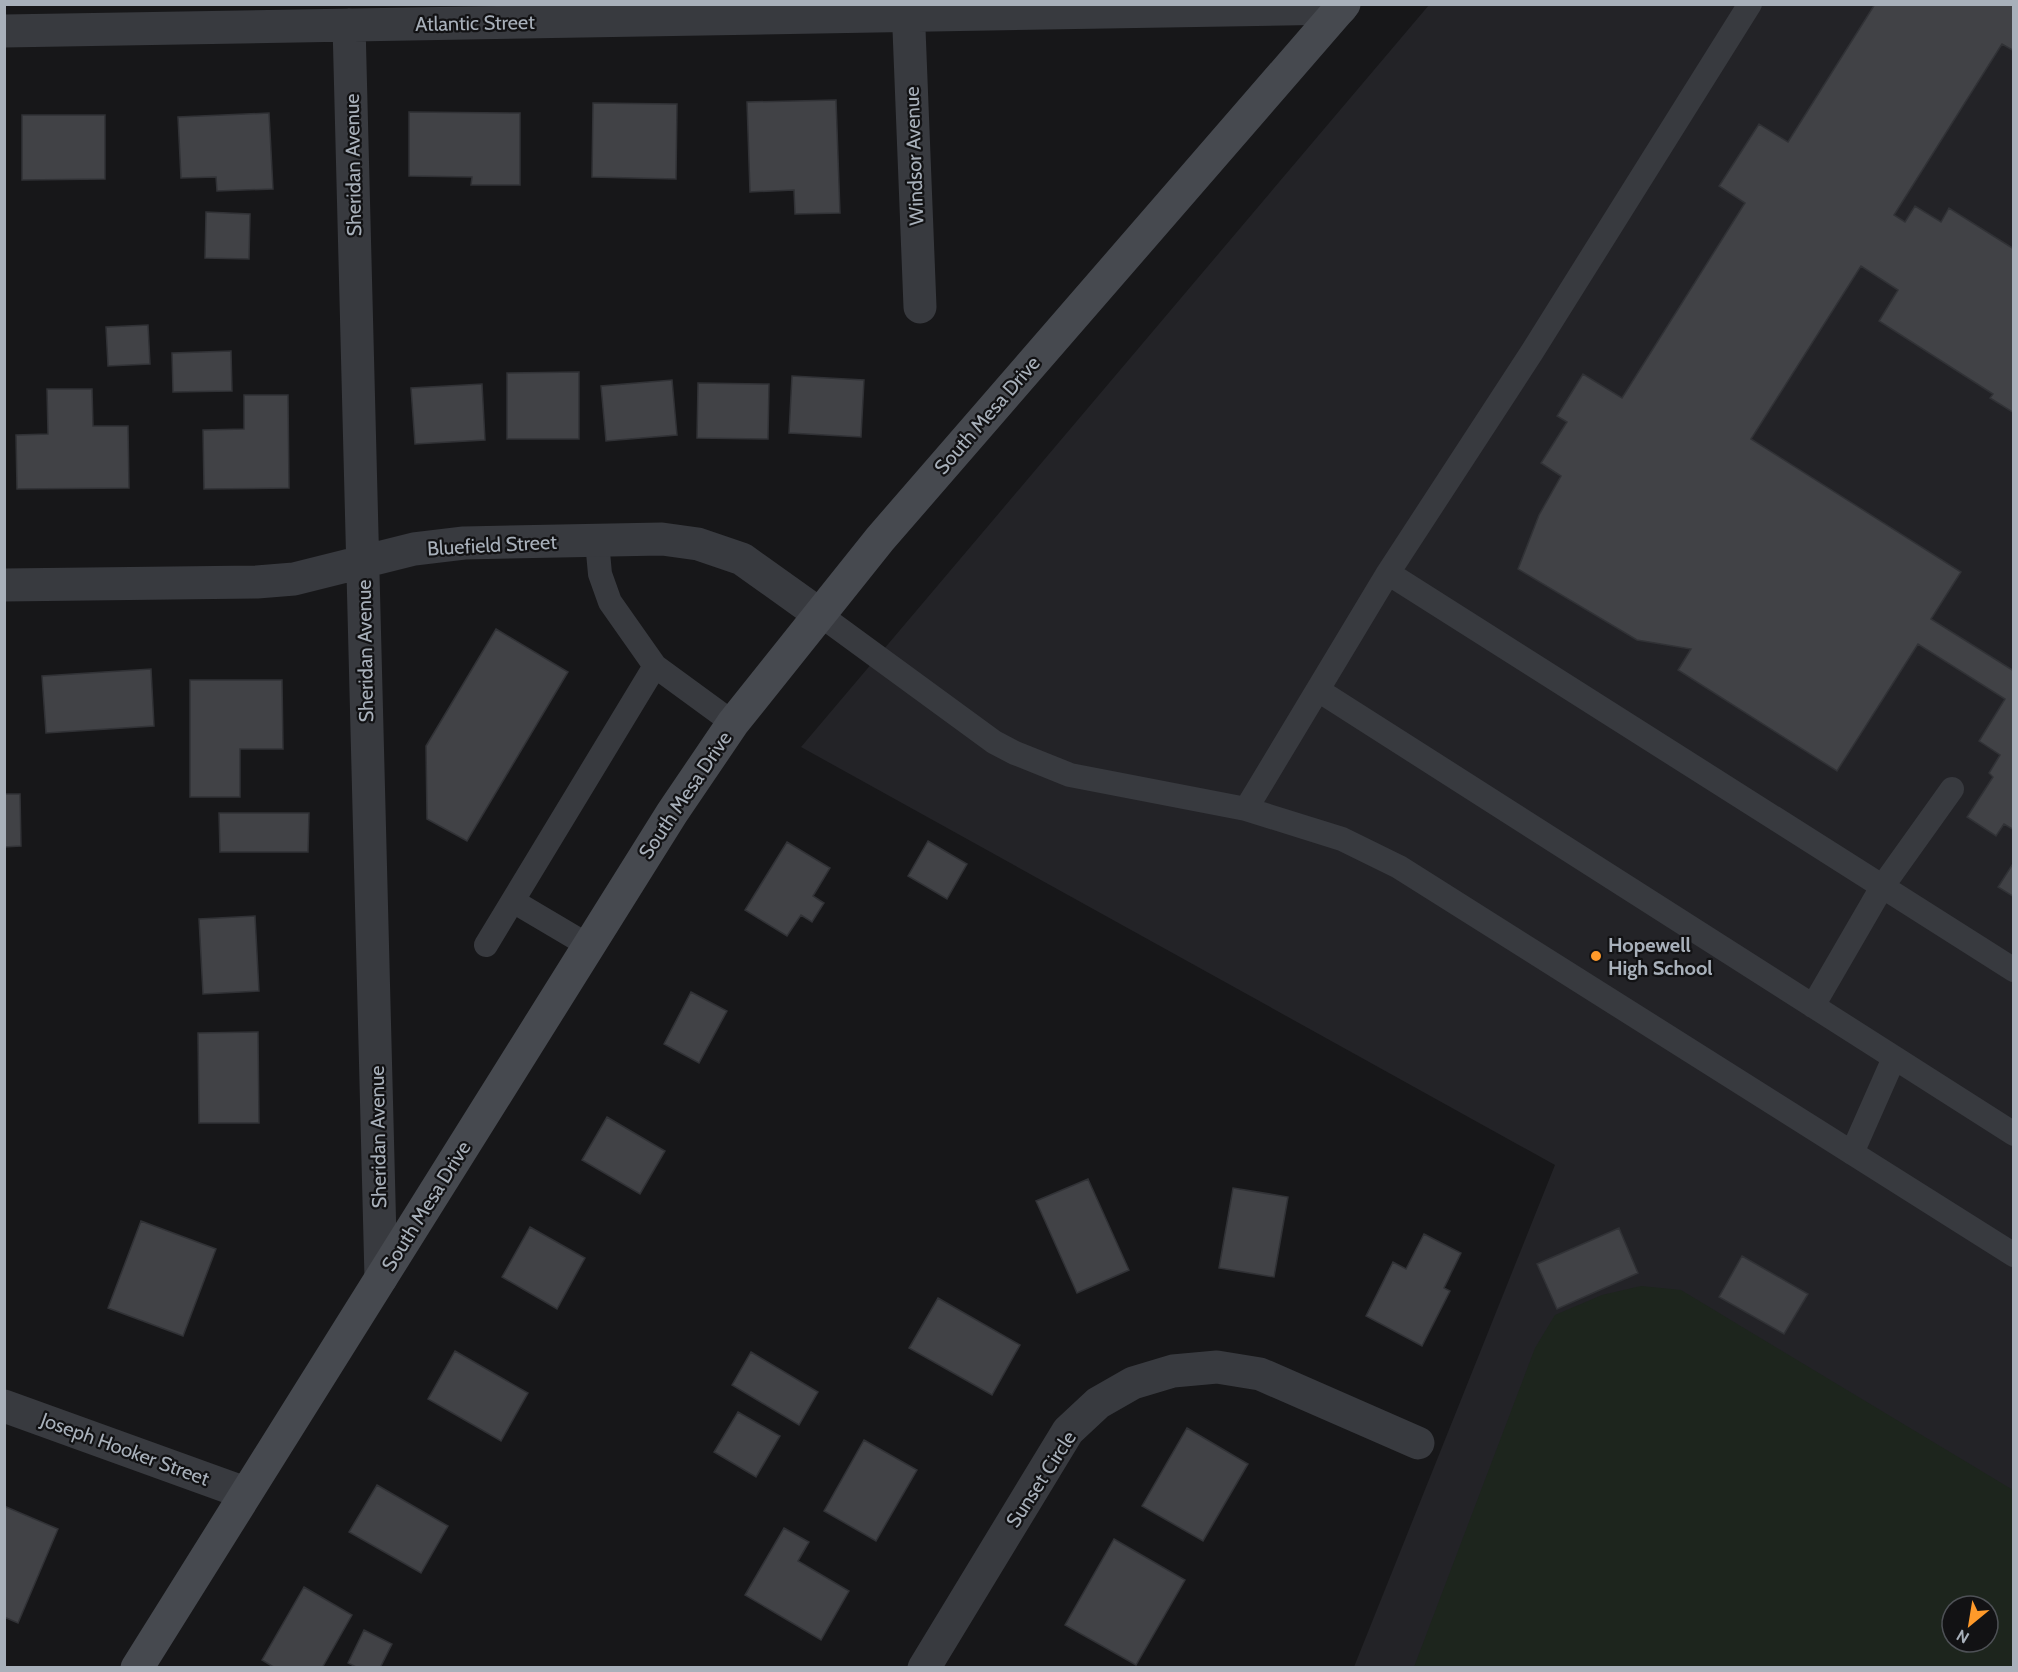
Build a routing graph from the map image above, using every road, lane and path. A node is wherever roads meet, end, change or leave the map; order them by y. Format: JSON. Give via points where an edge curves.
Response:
{"nodes":[{"id":1,"x":1750,"y":4,"type":"edge"},
{"id":2,"x":1343,"y":6,"type":"edge"},
{"id":3,"x":908,"y":10,"type":"edge"},
{"id":4,"x":349,"y":25,"type":"junction"},
{"id":5,"x":4,"y":31,"type":"edge"},
{"id":6,"x":920,"y":307,"type":"dead end"},
{"id":7,"x":597,"y":541,"type":"junction"},
{"id":8,"x":363,"y":562,"type":"junction"},
{"id":9,"x":1388,"y":573,"type":"junction"},
{"id":10,"x":4,"y":585,"type":"edge"},
{"id":11,"x":819,"y":614,"type":"junction"},
{"id":12,"x":655,"y":666,"type":"junction"},
{"id":13,"x":1318,"y":690,"type":"junction"},
{"id":14,"x":733,"y":723,"type":"junction"},
{"id":15,"x":1952,"y":789,"type":"dead end"},
{"id":16,"x":1246,"y":809,"type":"junction"},
{"id":17,"x":1882,"y":887,"type":"junction"},
{"id":18,"x":513,"y":901,"type":"junction"},
{"id":19,"x":486,"y":945,"type":"dead end"},
{"id":20,"x":589,"y":946,"type":"junction"},
{"id":21,"x":2013,"y":970,"type":"edge"},
{"id":22,"x":1813,"y":1006,"type":"junction"},
{"id":23,"x":1894,"y":1058,"type":"junction"},
{"id":24,"x":2013,"y":1134,"type":"edge"},
{"id":25,"x":1852,"y":1153,"type":"junction"},
{"id":26,"x":2013,"y":1255,"type":"edge"},
{"id":27,"x":381,"y":1278,"type":"junction"},
{"id":28,"x":4,"y":1406,"type":"edge"},
{"id":29,"x":1418,"y":1443,"type":"dead end"},
{"id":30,"x":245,"y":1493,"type":"junction"},
{"id":31,"x":138,"y":1668,"type":"edge"},
{"id":32,"x":924,"y":1668,"type":"edge"}],
"edges":[{"from":1,"to":9,"type":"lane"},
{"from":2,"to":3,"type":"street","name":"Atlantic Street"},
{"from":2,"to":11,"type":"main road","name":"South Mesa Drive"},
{"from":3,"to":4,"type":"street","name":"Atlantic Street"},
{"from":3,"to":6,"type":"street","name":"Windsor Avenue"},
{"from":4,"to":5,"type":"street","name":"Atlantic Street"},
{"from":4,"to":8,"type":"street","name":"Sheridan Avenue"},
{"from":7,"to":8,"type":"street","name":"Bluefield Street","via":[[464,543],[414,549]]},
{"from":7,"to":11,"type":"street","name":"Bluefield Street","via":[[662,539],[698,544],[741,559]]},
{"from":7,"to":12,"type":"lane","via":[[600,574],[610,602]]},
{"from":8,"to":10,"type":"street","name":"Bluefield Street","via":[[294,579],[257,582]]},
{"from":8,"to":27,"type":"street","name":"Sheridan Avenue"},
{"from":9,"to":13,"type":"lane"},
{"from":9,"to":17,"type":"lane"},
{"from":11,"to":14,"type":"main road","name":"South Mesa Drive"},
{"from":11,"to":16,"type":"lane","via":[[994,742],[1015,753],[1070,775]]},
{"from":12,"to":14,"type":"lane"},
{"from":12,"to":18,"type":"lane"},
{"from":13,"to":16,"type":"lane"},
{"from":13,"to":22,"type":"lane"},
{"from":14,"to":20,"type":"main road","name":"South Mesa Drive"},
{"from":15,"to":17,"type":"lane"},
{"from":16,"to":25,"type":"lane","via":[[1342,839],[1399,867]]},
{"from":17,"to":21,"type":"lane"},
{"from":17,"to":22,"type":"lane"},
{"from":18,"to":19,"type":"lane"},
{"from":18,"to":20,"type":"lane"},
{"from":20,"to":27,"type":"main road","name":"South Mesa Drive"},
{"from":22,"to":23,"type":"lane"},
{"from":23,"to":24,"type":"lane"},
{"from":23,"to":25,"type":"lane"},
{"from":25,"to":26,"type":"lane"},
{"from":27,"to":30,"type":"main road","name":"South Mesa Drive"},
{"from":28,"to":30,"type":"street","name":"Joseph Hooker Street"},
{"from":29,"to":32,"type":"street","name":"Sunset Circle","via":[[1260,1374],[1217,1367],[1173,1371],[1133,1383],[1098,1403],[1068,1431]]},
{"from":30,"to":31,"type":"main road","name":"South Mesa Drive"}]}
